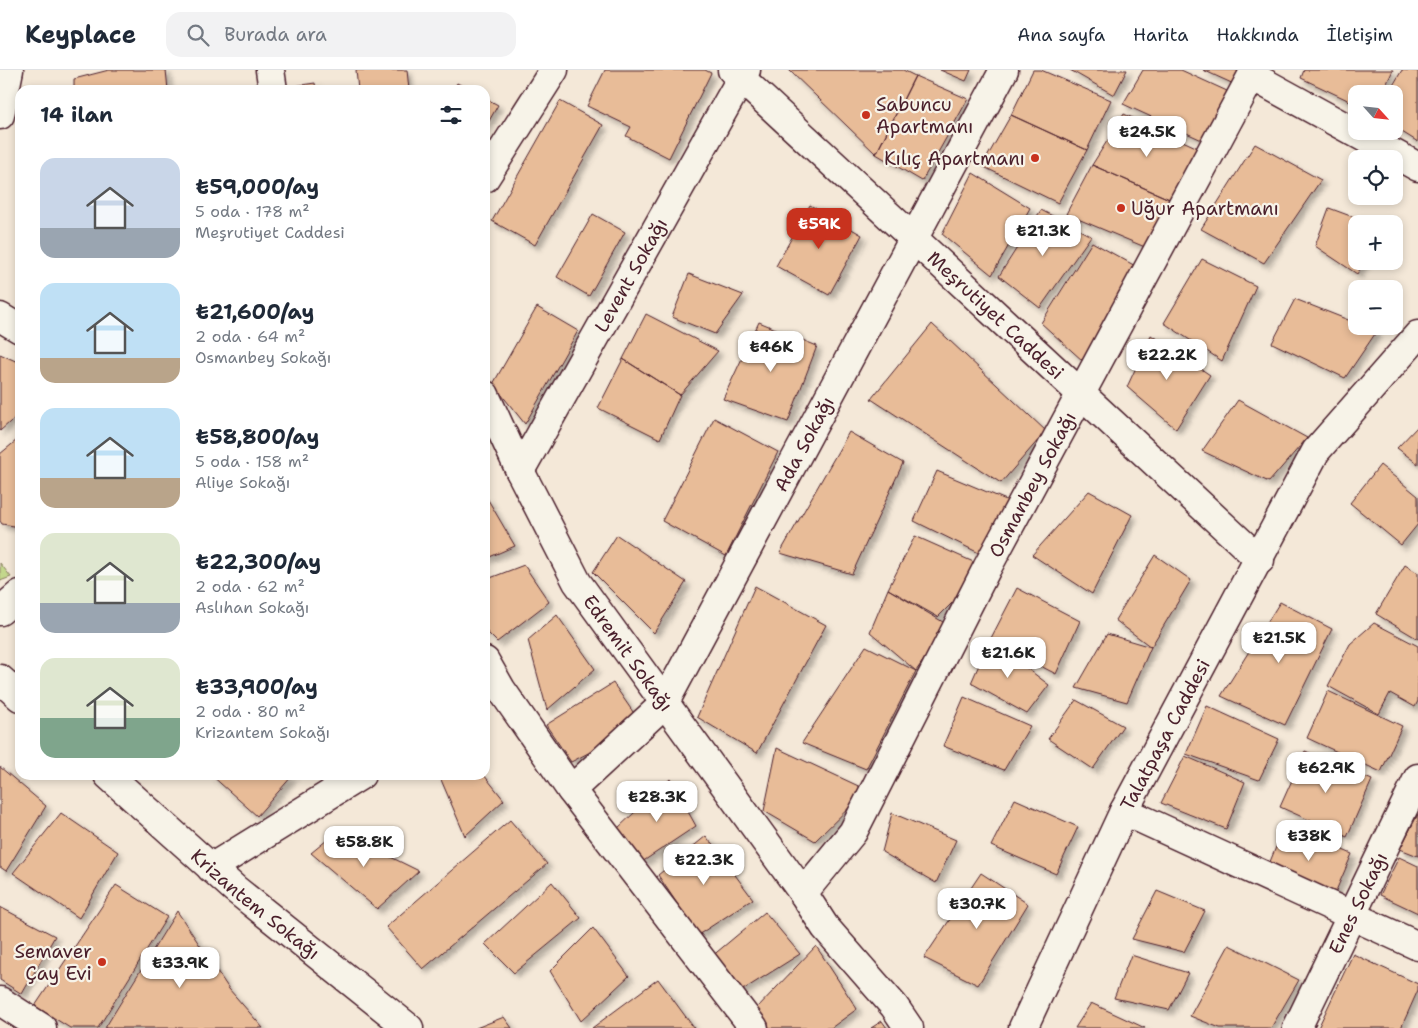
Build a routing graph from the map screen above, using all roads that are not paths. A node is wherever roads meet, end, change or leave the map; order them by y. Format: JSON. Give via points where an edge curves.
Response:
{"nodes":[{"id":1,"x":9,"y":70,"type":"edge"},
{"id":2,"x":270,"y":70,"type":"edge"},
{"id":3,"x":554,"y":70,"type":"edge"},
{"id":4,"x":1004,"y":70,"type":"edge"},
{"id":5,"x":740,"y":73,"type":"edge"},
{"id":6,"x":1254,"y":73,"type":"edge"},
{"id":7,"x":272,"y":85,"type":"edge"},
{"id":8,"x":0,"y":115,"type":"edge"},
{"id":9,"x":1418,"y":168,"type":"edge"},
{"id":10,"x":490,"y":170,"type":"edge"},
{"id":11,"x":915,"y":240,"type":"junction"},
{"id":12,"x":0,"y":317,"type":"edge"},
{"id":13,"x":15,"y":326,"type":"edge"},
{"id":14,"x":1418,"y":334,"type":"edge"},
{"id":15,"x":1080,"y":394,"type":"junction"},
{"id":16,"x":490,"y":406,"type":"edge"},
{"id":17,"x":520,"y":470,"type":"junction"},
{"id":18,"x":1260,"y":560,"type":"junction"},
{"id":19,"x":15,"y":598,"type":"edge"},
{"id":20,"x":0,"y":611,"type":"edge"},
{"id":21,"x":0,"y":679,"type":"edge"},
{"id":22,"x":490,"y":682,"type":"edge"},
{"id":23,"x":15,"y":692,"type":"edge"},
{"id":24,"x":493,"y":694,"type":"edge"},
{"id":25,"x":664,"y":704,"type":"junction"},
{"id":26,"x":1418,"y":778,"type":"edge"},
{"id":27,"x":114,"y":780,"type":"edge"},
{"id":28,"x":353,"y":780,"type":"edge"},
{"id":29,"x":571,"y":790,"type":"junction"},
{"id":30,"x":1124,"y":811,"type":"junction"},
{"id":31,"x":211,"y":868,"type":"junction"},
{"id":32,"x":803,"y":893,"type":"junction"},
{"id":33,"x":1350,"y":915,"type":"junction"},
{"id":34,"x":1418,"y":946,"type":"edge"},
{"id":35,"x":0,"y":1001,"type":"edge"},
{"id":36,"x":42,"y":1028,"type":"edge"},
{"id":37,"x":409,"y":1028,"type":"edge"},
{"id":38,"x":754,"y":1028,"type":"edge"},
{"id":39,"x":909,"y":1028,"type":"edge"},
{"id":40,"x":1023,"y":1028,"type":"edge"},
{"id":41,"x":1297,"y":1028,"type":"edge"}],
"edges":[{"from":1,"to":8,"type":"street"},
{"from":2,"to":7,"type":"street"},
{"from":3,"to":10,"type":"street"},
{"from":4,"to":11,"type":"street","name":"Ada Sokağı"},
{"from":5,"to":11,"type":"street","name":"Meşrutiyet Caddesi"},
{"from":5,"to":17,"type":"street","name":"Levent Sokağı"},
{"from":6,"to":9,"type":"street"},
{"from":6,"to":15,"type":"street","name":"Osmanbey Sokağı"},
{"from":11,"to":15,"type":"street","name":"Meşrutiyet Caddesi"},
{"from":11,"to":25,"type":"street","name":"Ada Sokağı"},
{"from":12,"to":13,"type":"street"},
{"from":14,"to":18,"type":"street","name":"Talatpaşa Caddesi","via":[[1316,451]]},
{"from":15,"to":18,"type":"street","name":"Meşrutiyet Caddesi"},
{"from":15,"to":32,"type":"street","name":"Osmanbey Sokağı","via":[[987,568],[853,832]]},
{"from":16,"to":17,"type":"street","name":"Edremit Sokağı"},
{"from":17,"to":25,"type":"street","name":"Edremit Sokağı","via":[[577,582]]},
{"from":18,"to":30,"type":"street","name":"Talatpaşa Caddesi"},
{"from":19,"to":20,"type":"street"},
{"from":21,"to":23,"type":"street"},
{"from":22,"to":24,"type":"street"},
{"from":24,"to":29,"type":"street"},
{"from":25,"to":29,"type":"street","name":"Ada Sokağı"},
{"from":25,"to":32,"type":"street","name":"Edremit Sokağı"},
{"from":26,"to":33,"type":"street","name":"Enes Sokağı"},
{"from":27,"to":31,"type":"street","name":"Krizantem Sokağı"},
{"from":28,"to":31,"type":"street"},
{"from":29,"to":38,"type":"street"},
{"from":30,"to":33,"type":"street"},
{"from":30,"to":40,"type":"street","name":"Talatpaşa Caddesi"},
{"from":31,"to":37,"type":"street","name":"Krizantem Sokağı"},
{"from":32,"to":39,"type":"street","name":"Edremit Sokağı","via":[[825,927],[894,1006]]},
{"from":33,"to":34,"type":"street"},
{"from":33,"to":41,"type":"street","name":"Enes Sokağı"},
{"from":35,"to":36,"type":"street"}]}
